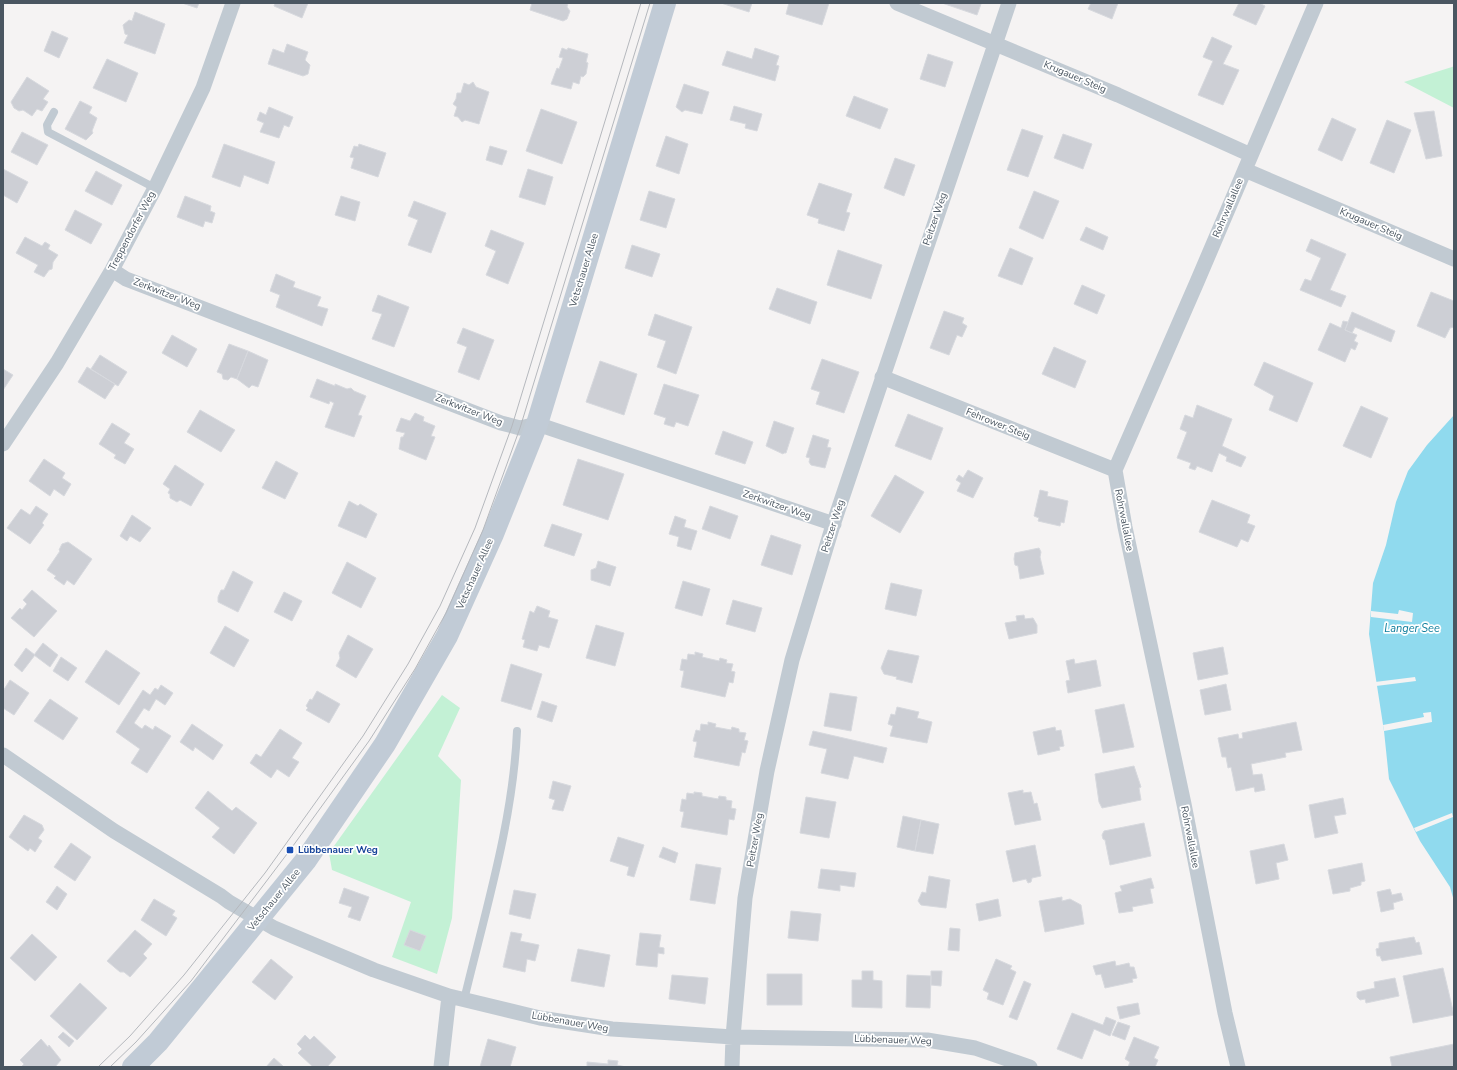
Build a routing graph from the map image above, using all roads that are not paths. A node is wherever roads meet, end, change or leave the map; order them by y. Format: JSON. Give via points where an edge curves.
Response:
{"nodes":[{"id":1,"x":233,"y":3,"type":"edge"},
{"id":2,"x":665,"y":3,"type":"edge"},
{"id":3,"x":897,"y":3,"type":"edge"},
{"id":4,"x":1009,"y":3,"type":"edge"},
{"id":5,"x":1316,"y":3,"type":"edge"},
{"id":6,"x":995,"y":44,"type":"junction"},
{"id":7,"x":54,"y":112,"type":"dead end"},
{"id":8,"x":1251,"y":155,"type":"junction"},
{"id":9,"x":1245,"y":170,"type":"junction"},
{"id":10,"x":155,"y":188,"type":"junction"},
{"id":11,"x":1454,"y":259,"type":"edge"},
{"id":12,"x":112,"y":270,"type":"junction"},
{"id":13,"x":882,"y":377,"type":"junction"},
{"id":14,"x":537,"y":424,"type":"junction"},
{"id":15,"x":3,"y":444,"type":"edge"},
{"id":16,"x":1115,"y":470,"type":"junction"},
{"id":17,"x":834,"y":524,"type":"junction"},
{"id":18,"x":517,"y":731,"type":"dead end"},
{"id":19,"x":3,"y":755,"type":"edge"},
{"id":20,"x":259,"y":919,"type":"junction"},
{"id":21,"x":449,"y":996,"type":"junction"},
{"id":22,"x":464,"y":1000,"type":"junction"},
{"id":23,"x":732,"y":1037,"type":"junction"},
{"id":24,"x":133,"y":1067,"type":"edge"},
{"id":25,"x":441,"y":1067,"type":"edge"},
{"id":26,"x":732,"y":1067,"type":"edge"},
{"id":27,"x":1030,"y":1067,"type":"edge"},
{"id":28,"x":1238,"y":1067,"type":"edge"}],
"edges":[{"from":1,"to":10,"type":"street","name":"Treppendorfer Weg","via":[[203,88]]},
{"from":2,"to":14,"type":"street","name":"Vetschauer Allee"},
{"from":3,"to":6,"type":"street","name":"Krugauer Steig"},
{"from":4,"to":6,"type":"street","name":"Peitzer Weg"},
{"from":5,"to":8,"type":"street","name":"Rohrwallallee"},
{"from":6,"to":8,"type":"street","name":"Krugauer Steig","via":[[1118,95]]},
{"from":6,"to":13,"type":"street","name":"Peitzer Weg"},
{"from":7,"to":10,"type":"lane","via":[[47,125],[48,132]]},
{"from":8,"to":9,"type":"street","name":"Rohrwallallee"},
{"from":9,"to":11,"type":"street","name":"Krugauer Steig"},
{"from":9,"to":16,"type":"street","name":"Rohrwallallee"},
{"from":10,"to":12,"type":"street","name":"Treppendorfer Weg"},
{"from":12,"to":14,"type":"street","name":"Zerkwitzer Weg","via":[[126,279],[501,423],[520,428]]},
{"from":12,"to":15,"type":"street","name":"Treppendorfer Weg","via":[[57,363]]},
{"from":13,"to":16,"type":"street","name":"Fehrower Steig"},
{"from":13,"to":17,"type":"street","name":"Peitzer Weg"},
{"from":14,"to":17,"type":"street","name":"Zerkwitzer Weg"},
{"from":14,"to":20,"type":"street","name":"Vetschauer Allee","via":[[493,534],[447,636],[385,744],[306,860]]},
{"from":16,"to":28,"type":"street","name":"Rohrwallallee"},
{"from":17,"to":23,"type":"street","name":"Peitzer Weg","via":[[792,660],[767,772],[744,906]]},
{"from":18,"to":22,"type":"lane","via":[[515,766],[501,843]]},
{"from":19,"to":20,"type":"street","name":"Lübbenauer Weg","via":[[114,831]]},
{"from":20,"to":21,"type":"street","name":"Lübbenauer Weg","via":[[374,970]]},
{"from":20,"to":24,"type":"street","name":"Vetschauer Allee","via":[[158,1042]]},
{"from":21,"to":22,"type":"street","name":"Lübbenauer Weg"},
{"from":21,"to":25,"type":"street"},
{"from":22,"to":23,"type":"street","name":"Lübbenauer Weg","via":[[540,1018],[612,1029]]},
{"from":23,"to":26,"type":"street","name":"Peitzer Weg"},
{"from":23,"to":27,"type":"street","name":"Lübbenauer Weg","via":[[927,1040],[975,1048]]}]}
